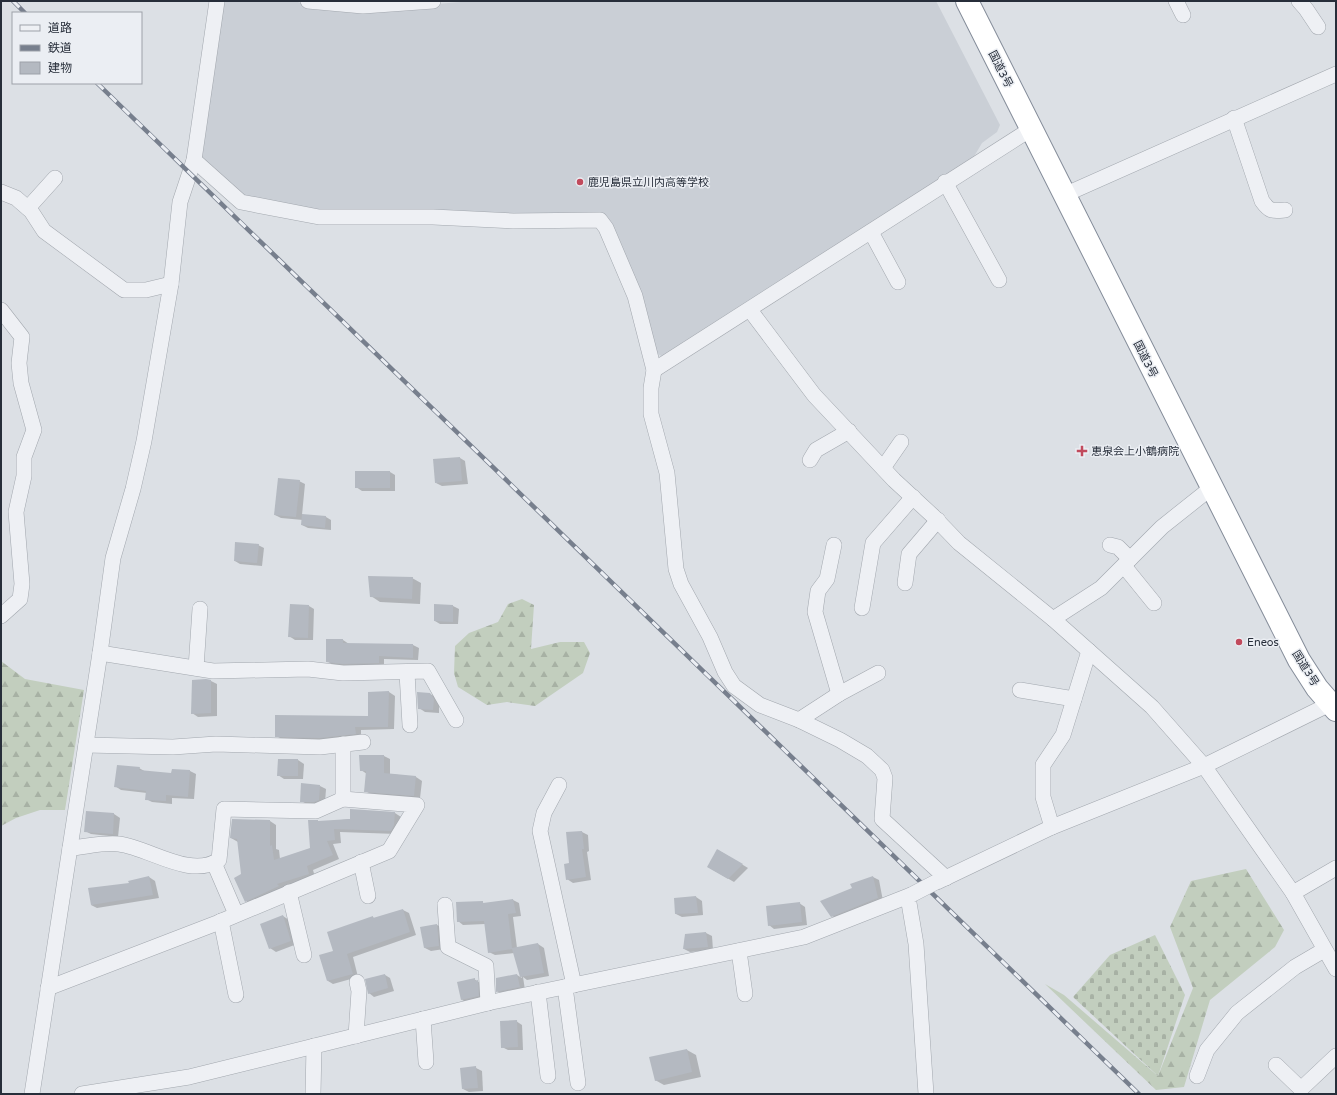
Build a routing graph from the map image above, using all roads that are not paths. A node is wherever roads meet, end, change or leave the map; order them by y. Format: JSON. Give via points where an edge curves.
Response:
{"nodes":[{"id":1,"x":215,"y":1,"type":"edge"},
{"id":2,"x":308,"y":1,"type":"edge"},
{"id":3,"x":433,"y":1,"type":"edge"},
{"id":4,"x":967,"y":1,"type":"edge"},
{"id":5,"x":1176,"y":1,"type":"edge"},
{"id":6,"x":1299,"y":1,"type":"edge"},
{"id":7,"x":1183,"y":15,"type":"dead end"},
{"id":8,"x":1318,"y":27,"type":"dead end"},
{"id":9,"x":1336,"y":74,"type":"edge"},
{"id":10,"x":1234,"y":118,"type":"junction"},
{"id":11,"x":1031,"y":128,"type":"junction"},
{"id":12,"x":194,"y":160,"type":"junction"},
{"id":13,"x":55,"y":178,"type":"dead end"},
{"id":14,"x":945,"y":182,"type":"junction"},
{"id":15,"x":1,"y":192,"type":"edge"},
{"id":16,"x":1064,"y":195,"type":"junction"},
{"id":17,"x":28,"y":208,"type":"junction"},
{"id":18,"x":1285,"y":210,"type":"dead end"},
{"id":19,"x":871,"y":232,"type":"junction"},
{"id":20,"x":999,"y":280,"type":"dead end"},
{"id":21,"x":898,"y":282,"type":"dead end"},
{"id":22,"x":171,"y":284,"type":"junction"},
{"id":23,"x":1,"y":310,"type":"edge"},
{"id":24,"x":750,"y":310,"type":"junction"},
{"id":25,"x":654,"y":370,"type":"junction"},
{"id":26,"x":849,"y":431,"type":"junction"},
{"id":27,"x":901,"y":442,"type":"dead end"},
{"id":28,"x":810,"y":460,"type":"dead end"},
{"id":29,"x":884,"y":468,"type":"junction"},
{"id":30,"x":1211,"y":488,"type":"junction"},
{"id":31,"x":913,"y":497,"type":"junction"},
{"id":32,"x":938,"y":520,"type":"junction"},
{"id":33,"x":834,"y":545,"type":"dead end"},
{"id":34,"x":1110,"y":545,"type":"dead end"},
{"id":35,"x":1127,"y":562,"type":"junction"},
{"id":36,"x":904,"y":583,"type":"dead end"},
{"id":37,"x":1154,"y":603,"type":"dead end"},
{"id":38,"x":862,"y":608,"type":"dead end"},
{"id":39,"x":200,"y":609,"type":"dead end"},
{"id":40,"x":1,"y":616,"type":"edge"},
{"id":41,"x":1053,"y":619,"type":"junction"},
{"id":42,"x":1089,"y":651,"type":"junction"},
{"id":43,"x":100,"y":653,"type":"junction"},
{"id":44,"x":196,"y":668,"type":"junction"},
{"id":45,"x":407,"y":672,"type":"junction"},
{"id":46,"x":878,"y":673,"type":"dead end"},
{"id":47,"x":1020,"y":690,"type":"dead end"},
{"id":48,"x":839,"y":694,"type":"junction"},
{"id":49,"x":1074,"y":699,"type":"junction"},
{"id":50,"x":1334,"y":705,"type":"edge"},
{"id":51,"x":456,"y":720,"type":"dead end"},
{"id":52,"x":799,"y":720,"type":"junction"},
{"id":53,"x":410,"y":725,"type":"dead end"},
{"id":54,"x":363,"y":742,"type":"dead end"},
{"id":55,"x":343,"y":744,"type":"junction"},
{"id":56,"x":86,"y":745,"type":"junction"},
{"id":57,"x":1204,"y":766,"type":"junction"},
{"id":58,"x":559,"y":785,"type":"dead end"},
{"id":59,"x":343,"y":799,"type":"junction"},
{"id":60,"x":1052,"y":827,"type":"junction"},
{"id":61,"x":70,"y":848,"type":"junction"},
{"id":62,"x":361,"y":862,"type":"junction"},
{"id":63,"x":214,"y":863,"type":"junction"},
{"id":64,"x":1336,"y":868,"type":"edge"},
{"id":65,"x":941,"y":880,"type":"junction"},
{"id":66,"x":289,"y":892,"type":"junction"},
{"id":67,"x":1293,"y":893,"type":"junction"},
{"id":68,"x":368,"y":896,"type":"dead end"},
{"id":69,"x":909,"y":896,"type":"junction"},
{"id":70,"x":445,"y":905,"type":"dead end"},
{"id":71,"x":236,"y":914,"type":"junction"},
{"id":72,"x":221,"y":921,"type":"junction"},
{"id":73,"x":454,"y":950,"type":"junction"},
{"id":74,"x":1324,"y":950,"type":"junction"},
{"id":75,"x":739,"y":951,"type":"junction"},
{"id":76,"x":438,"y":952,"type":"dead end"},
{"id":77,"x":304,"y":955,"type":"dead end"},
{"id":78,"x":1336,"y":969,"type":"edge"},
{"id":79,"x":357,"y":982,"type":"dead end"},
{"id":80,"x":569,"y":986,"type":"junction"},
{"id":81,"x":48,"y":988,"type":"junction"},
{"id":82,"x":538,"y":992,"type":"junction"},
{"id":83,"x":745,"y":994,"type":"dead end"},
{"id":84,"x":236,"y":995,"type":"dead end"},
{"id":85,"x":488,"y":1003,"type":"junction"},
{"id":86,"x":423,"y":1019,"type":"junction"},
{"id":87,"x":356,"y":1036,"type":"junction"},
{"id":88,"x":314,"y":1046,"type":"junction"},
{"id":89,"x":1336,"y":1056,"type":"edge"},
{"id":90,"x":426,"y":1062,"type":"dead end"},
{"id":91,"x":1276,"y":1065,"type":"dead end"},
{"id":92,"x":548,"y":1076,"type":"dead end"},
{"id":93,"x":1197,"y":1076,"type":"dead end"},
{"id":94,"x":578,"y":1083,"type":"dead end"},
{"id":95,"x":32,"y":1094,"type":"edge"},
{"id":96,"x":82,"y":1094,"type":"edge"},
{"id":97,"x":314,"y":1094,"type":"edge"},
{"id":98,"x":926,"y":1094,"type":"edge"}],
"edges":[{"from":1,"to":12,"type":"street"},
{"from":2,"to":3,"type":"street","via":[[363,6]]},
{"from":4,"to":11,"type":"highway","name":"国道3号"},
{"from":5,"to":7,"type":"street"},
{"from":6,"to":8,"type":"street"},
{"from":9,"to":10,"type":"street"},
{"from":10,"to":16,"type":"street"},
{"from":10,"to":18,"type":"street","via":[[1262,201],[1268,209]]},
{"from":11,"to":14,"type":"street"},
{"from":11,"to":16,"type":"highway","name":"国道3号"},
{"from":12,"to":22,"type":"street","via":[[180,202]]},
{"from":12,"to":25,"type":"street","via":[[241,202],[319,217],[600,220],[606,228],[635,296]]},
{"from":13,"to":17,"type":"street"},
{"from":14,"to":19,"type":"street"},
{"from":14,"to":20,"type":"street"},
{"from":15,"to":17,"type":"street","via":[[16,198]]},
{"from":16,"to":30,"type":"highway","name":"国道3号"},
{"from":17,"to":22,"type":"street","via":[[44,231],[124,290],[146,290]]},
{"from":19,"to":21,"type":"street"},
{"from":19,"to":24,"type":"street"},
{"from":22,"to":43,"type":"street","via":[[144,441],[113,558]]},
{"from":23,"to":40,"type":"street","via":[[22,337],[19,363],[21,383],[34,430],[24,458],[24,476],[16,512],[22,584],[20,599]]},
{"from":24,"to":25,"type":"street"},
{"from":24,"to":26,"type":"street","via":[[814,395]]},
{"from":25,"to":52,"type":"street","via":[[651,414],[666,473],[676,569],[681,584],[734,686],[760,705]]},
{"from":26,"to":28,"type":"street","via":[[816,450]]},
{"from":26,"to":29,"type":"street"},
{"from":27,"to":29,"type":"street"},
{"from":29,"to":31,"type":"street"},
{"from":30,"to":35,"type":"street","via":[[1162,527]]},
{"from":30,"to":50,"type":"highway","name":"国道3号","via":[[1299,660]]},
{"from":31,"to":32,"type":"street"},
{"from":31,"to":38,"type":"street","via":[[873,543]]},
{"from":32,"to":36,"type":"street","via":[[909,554]]},
{"from":32,"to":41,"type":"street","via":[[959,544]]},
{"from":33,"to":48,"type":"street","via":[[827,580],[818,591],[815,612]]},
{"from":34,"to":35,"type":"street","via":[[1118,547]]},
{"from":35,"to":37,"type":"street"},
{"from":35,"to":41,"type":"street","via":[[1102,588]]},
{"from":39,"to":44,"type":"street"},
{"from":41,"to":42,"type":"street"},
{"from":42,"to":49,"type":"street"},
{"from":42,"to":57,"type":"street","via":[[1152,707]]},
{"from":43,"to":44,"type":"street"},
{"from":43,"to":56,"type":"street"},
{"from":44,"to":45,"type":"street","via":[[213,671],[308,669],[343,673]]},
{"from":45,"to":51,"type":"street","via":[[428,671]]},
{"from":45,"to":53,"type":"street"},
{"from":46,"to":48,"type":"street"},
{"from":47,"to":49,"type":"street"},
{"from":48,"to":52,"type":"street"},
{"from":49,"to":60,"type":"street","via":[[1063,735],[1043,765],[1043,797]]},
{"from":50,"to":57,"type":"street"},
{"from":52,"to":65,"type":"street","via":[[840,740],[877,764],[885,778],[882,819]]},
{"from":54,"to":55,"type":"street"},
{"from":55,"to":56,"type":"street","via":[[320,747],[216,744]]},
{"from":55,"to":59,"type":"street"},
{"from":56,"to":61,"type":"street"},
{"from":57,"to":60,"type":"street"},
{"from":57,"to":67,"type":"street"},
{"from":58,"to":80,"type":"street","via":[[544,813],[540,831]]},
{"from":59,"to":62,"type":"street","via":[[417,805],[389,851]]},
{"from":59,"to":63,"type":"street","via":[[316,811],[224,809],[219,860]]},
{"from":60,"to":65,"type":"street"},
{"from":61,"to":63,"type":"street","via":[[117,844],[139,848],[182,865],[200,866]]},
{"from":61,"to":81,"type":"street"},
{"from":62,"to":66,"type":"street"},
{"from":62,"to":68,"type":"street"},
{"from":63,"to":71,"type":"street"},
{"from":64,"to":67,"type":"street"},
{"from":65,"to":69,"type":"street","bridge":true},
{"from":66,"to":71,"type":"street"},
{"from":66,"to":77,"type":"street"},
{"from":67,"to":74,"type":"street"},
{"from":69,"to":75,"type":"street","via":[[804,937]]},
{"from":69,"to":98,"type":"street","via":[[916,944]]},
{"from":70,"to":73,"type":"street","via":[[448,947]]},
{"from":71,"to":72,"type":"street"},
{"from":72,"to":81,"type":"street"},
{"from":72,"to":84,"type":"street"},
{"from":73,"to":76,"type":"street"},
{"from":73,"to":85,"type":"street","via":[[486,966]]},
{"from":74,"to":78,"type":"street"},
{"from":74,"to":93,"type":"street","via":[[1296,967],[1237,1013],[1207,1050]]},
{"from":75,"to":80,"type":"street"},
{"from":75,"to":83,"type":"street"},
{"from":79,"to":87,"type":"street","via":[[360,991]]},
{"from":80,"to":82,"type":"street"},
{"from":80,"to":94,"type":"street"},
{"from":81,"to":95,"type":"street"},
{"from":82,"to":85,"type":"street"},
{"from":82,"to":92,"type":"street"},
{"from":85,"to":86,"type":"street"},
{"from":86,"to":87,"type":"street"},
{"from":86,"to":90,"type":"street"},
{"from":87,"to":88,"type":"street"},
{"from":88,"to":96,"type":"street","via":[[190,1078]]},
{"from":88,"to":97,"type":"street"},
{"from":89,"to":91,"type":"street","via":[[1300,1089]]}]}
